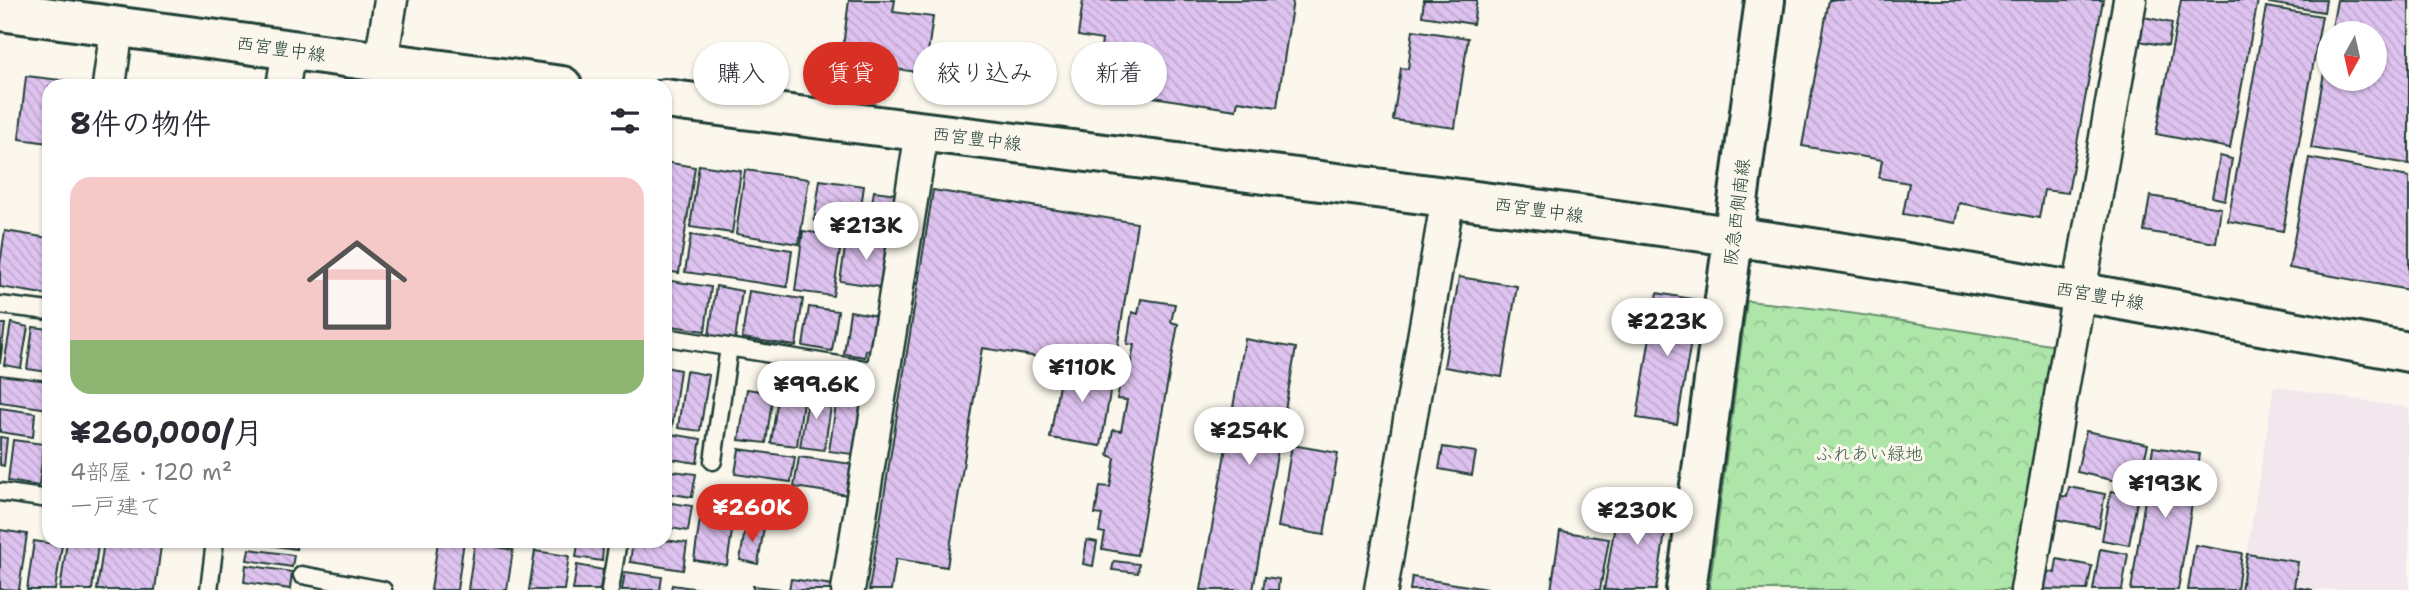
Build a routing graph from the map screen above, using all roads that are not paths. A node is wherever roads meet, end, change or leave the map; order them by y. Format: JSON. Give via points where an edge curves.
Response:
{"nodes":[{"id":1,"x":391,"y":0,"type":"edge"},
{"id":2,"x":1765,"y":0,"type":"edge"},
{"id":3,"x":2130,"y":0,"type":"edge"},
{"id":4,"x":0,"y":11,"type":"edge"},
{"id":5,"x":117,"y":27,"type":"junction"},
{"id":6,"x":381,"y":62,"type":"junction"},
{"id":7,"x":286,"y":68,"type":"edge"},
{"id":8,"x":110,"y":79,"type":"edge"},
{"id":9,"x":509,"y":79,"type":"edge"},
{"id":10,"x":672,"y":100,"type":"edge"},
{"id":11,"x":922,"y":132,"type":"junction"},
{"id":12,"x":1448,"y":197,"type":"junction"},
{"id":13,"x":1733,"y":236,"type":"junction"},
{"id":14,"x":2080,"y":292,"type":"junction"},
{"id":15,"x":0,"y":305,"type":"edge"},
{"id":16,"x":42,"y":310,"type":"edge"},
{"id":17,"x":672,"y":338,"type":"edge"},
{"id":18,"x":729,"y":347,"type":"junction"},
{"id":19,"x":2409,"y":352,"type":"edge"},
{"id":20,"x":883,"y":372,"type":"junction"},
{"id":21,"x":713,"y":461,"type":"dead end"},
{"id":22,"x":0,"y":492,"type":"edge"},
{"id":23,"x":42,"y":498,"type":"edge"},
{"id":24,"x":214,"y":548,"type":"edge"},
{"id":25,"x":617,"y":548,"type":"edge"},
{"id":26,"x":302,"y":575,"type":"dead end"},
{"id":27,"x":209,"y":590,"type":"edge"},
{"id":28,"x":383,"y":590,"type":"edge"},
{"id":29,"x":610,"y":590,"type":"edge"},
{"id":30,"x":848,"y":590,"type":"edge"},
{"id":31,"x":1381,"y":590,"type":"edge"},
{"id":32,"x":1686,"y":590,"type":"edge"},
{"id":33,"x":2027,"y":590,"type":"edge"}],
"edges":[{"from":1,"to":6,"type":"street"},
{"from":2,"to":13,"type":"main road","name":"阪急西側南線"},
{"from":3,"to":14,"type":"street"},
{"from":4,"to":5,"type":"main road","name":"西宮豊中線"},
{"from":5,"to":7,"type":"main road","name":"西宮豊中線"},
{"from":5,"to":8,"type":"street"},
{"from":6,"to":7,"type":"main road","name":"西宮豊中線"},
{"from":6,"to":9,"type":"main road","name":"西宮豊中線"},
{"from":10,"to":11,"type":"main road","name":"西宮豊中線"},
{"from":11,"to":12,"type":"main road","name":"西宮豊中線"},
{"from":11,"to":20,"type":"street"},
{"from":12,"to":13,"type":"main road","name":"西宮豊中線"},
{"from":12,"to":31,"type":"street"},
{"from":13,"to":14,"type":"main road","name":"西宮豊中線"},
{"from":13,"to":32,"type":"main road","name":"阪急西側南線"},
{"from":14,"to":19,"type":"main road","name":"西宮豊中線"},
{"from":14,"to":33,"type":"street"},
{"from":15,"to":16,"type":"lane"},
{"from":17,"to":18,"type":"lane"},
{"from":18,"to":20,"type":"lane"},
{"from":18,"to":21,"type":"lane"},
{"from":20,"to":30,"type":"street"},
{"from":22,"to":23,"type":"lane"},
{"from":24,"to":27,"type":"lane"},
{"from":25,"to":29,"type":"lane"},
{"from":26,"to":28,"type":"lane"}]}
